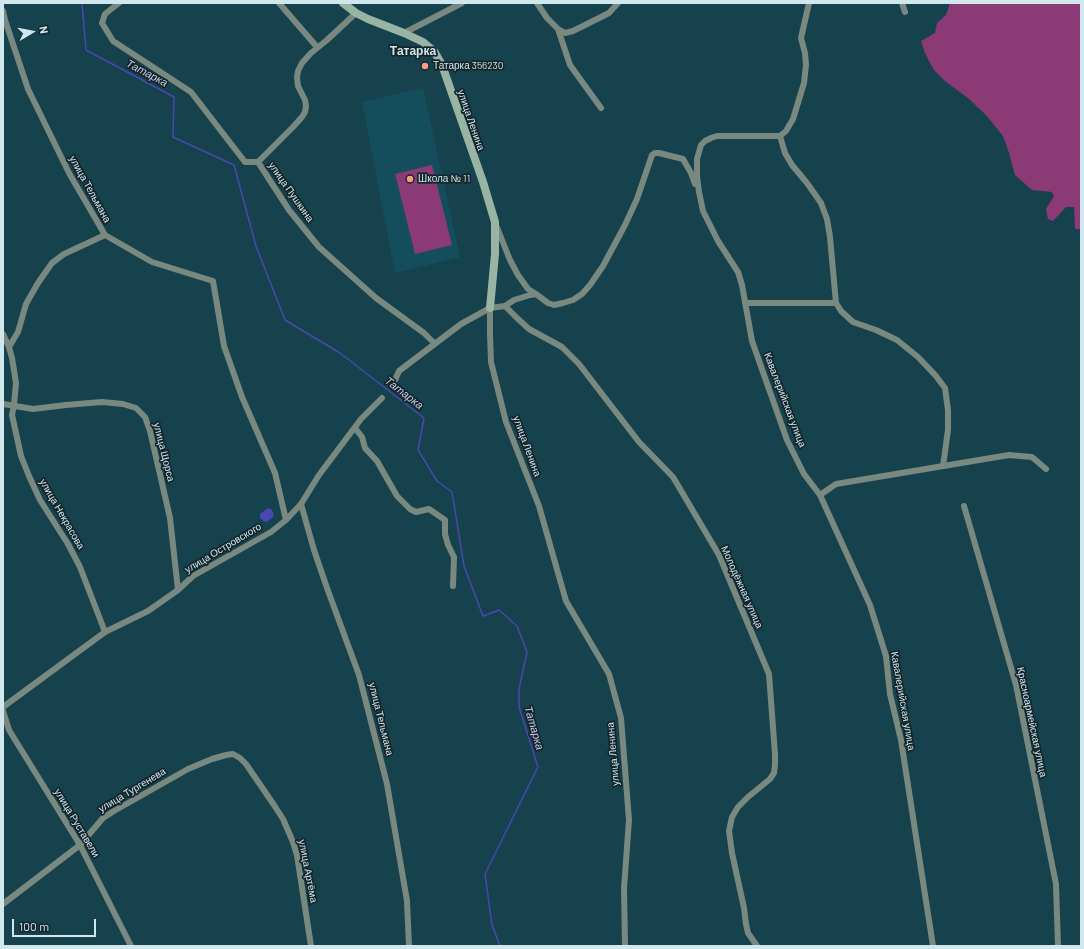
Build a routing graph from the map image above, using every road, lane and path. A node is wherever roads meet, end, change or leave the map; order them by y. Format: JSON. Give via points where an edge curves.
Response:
{"nodes":[{"id":1,"x":119,"y":3,"type":"edge"},
{"id":2,"x":279,"y":3,"type":"edge"},
{"id":3,"x":343,"y":3,"type":"edge"},
{"id":4,"x":462,"y":3,"type":"edge"},
{"id":5,"x":537,"y":3,"type":"edge"},
{"id":6,"x":618,"y":3,"type":"edge"},
{"id":7,"x":809,"y":3,"type":"edge"},
{"id":8,"x":902,"y":3,"type":"edge"},
{"id":9,"x":3,"y":11,"type":"edge"},
{"id":10,"x":905,"y":12,"type":"dead end"},
{"id":11,"x":356,"y":13,"type":"junction"},
{"id":12,"x":558,"y":29,"type":"junction"},
{"id":13,"x":404,"y":32,"type":"junction"},
{"id":14,"x":318,"y":47,"type":"junction"},
{"id":15,"x":601,"y":108,"type":"dead end"},
{"id":16,"x":780,"y":136,"type":"junction"},
{"id":17,"x":258,"y":162,"type":"junction"},
{"id":18,"x":698,"y":192,"type":"junction"},
{"id":19,"x":495,"y":222,"type":"junction"},
{"id":20,"x":105,"y":235,"type":"junction"},
{"id":21,"x":536,"y":294,"type":"junction"},
{"id":22,"x":745,"y":303,"type":"junction"},
{"id":23,"x":836,"y":303,"type":"junction"},
{"id":24,"x":505,"y":306,"type":"junction"},
{"id":25,"x":490,"y":308,"type":"junction"},
{"id":26,"x":3,"y":334,"type":"edge"},
{"id":27,"x":434,"y":343,"type":"junction"},
{"id":28,"x":9,"y":347,"type":"junction"},
{"id":29,"x":395,"y":380,"type":"dead end"},
{"id":30,"x":382,"y":398,"type":"dead end"},
{"id":31,"x":3,"y":404,"type":"edge"},
{"id":32,"x":14,"y":405,"type":"junction"},
{"id":33,"x":355,"y":428,"type":"junction"},
{"id":34,"x":943,"y":466,"type":"junction"},
{"id":35,"x":1046,"y":469,"type":"dead end"},
{"id":36,"x":820,"y":496,"type":"junction"},
{"id":37,"x":301,"y":504,"type":"junction"},
{"id":38,"x":964,"y":506,"type":"dead end"},
{"id":39,"x":286,"y":520,"type":"junction"},
{"id":40,"x":453,"y":586,"type":"dead end"},
{"id":41,"x":178,"y":590,"type":"junction"},
{"id":42,"x":105,"y":632,"type":"junction"},
{"id":43,"x":3,"y":707,"type":"edge"},
{"id":44,"x":3,"y":711,"type":"edge"},
{"id":45,"x":8,"y":730,"type":"junction"},
{"id":46,"x":3,"y":734,"type":"edge"},
{"id":47,"x":226,"y":755,"type":"joint"},
{"id":48,"x":80,"y":845,"type":"junction"},
{"id":49,"x":3,"y":904,"type":"edge"},
{"id":50,"x":131,"y":946,"type":"edge"},
{"id":51,"x":311,"y":946,"type":"edge"},
{"id":52,"x":409,"y":946,"type":"edge"},
{"id":53,"x":625,"y":946,"type":"edge"},
{"id":54,"x":757,"y":946,"type":"edge"},
{"id":55,"x":933,"y":946,"type":"edge"},
{"id":56,"x":1058,"y":946,"type":"edge"}],
"edges":[{"from":1,"to":17,"type":"street","name":"улица Пушкина","via":[[105,14],[102,23],[113,40],[191,92],[245,162]]},
{"from":2,"to":14,"type":"street"},
{"from":3,"to":11,"type":"street","name":"улица Ленина"},
{"from":4,"to":13,"type":"street"},
{"from":5,"to":12,"type":"street"},
{"from":6,"to":12,"type":"street","via":[[609,13],[572,31],[565,33]]},
{"from":7,"to":16,"type":"street","via":[[801,38],[806,65],[804,83],[793,119]]},
{"from":8,"to":10,"type":"street"},
{"from":9,"to":20,"type":"street","name":"улица Тельмана","via":[[28,90],[69,173]]},
{"from":11,"to":13,"type":"street","name":"улица Ленина"},
{"from":11,"to":14,"type":"street"},
{"from":12,"to":15,"type":"street","via":[[570,65]]},
{"from":13,"to":19,"type":"street","name":"улица Ленина","via":[[434,51],[442,65]]},
{"from":14,"to":17,"type":"street","via":[[302,63],[298,71],[298,86],[305,100],[305,112]]},
{"from":16,"to":18,"type":"street","name":"Кавалерийская улица","via":[[717,136],[705,141],[701,145],[697,159]]},
{"from":16,"to":23,"type":"street","via":[[785,153],[815,193],[827,219]]},
{"from":17,"to":27,"type":"street","name":"улица Пушкина","via":[[288,210],[319,247],[376,298]]},
{"from":18,"to":21,"type":"street","via":[[683,159],[655,153],[625,225],[590,285],[573,300],[554,305]]},
{"from":18,"to":22,"type":"street","name":"Кавалерийская улица","via":[[703,211],[738,272]]},
{"from":19,"to":21,"type":"street","via":[[518,275]]},
{"from":19,"to":25,"type":"street","name":"улица Ленина"},
{"from":20,"to":28,"type":"street","via":[[64,254],[52,263],[26,304],[18,332]]},
{"from":20,"to":39,"type":"street","name":"улица Тельмана","via":[[152,262],[213,281],[224,346],[242,398],[275,473]]},
{"from":21,"to":24,"type":"street","via":[[520,297]]},
{"from":22,"to":23,"type":"street"},
{"from":22,"to":36,"type":"street","name":"Кавалерийская улица","via":[[752,341],[788,440],[804,474]]},
{"from":23,"to":34,"type":"street","via":[[853,322],[897,340],[918,357],[945,388],[948,430]]},
{"from":24,"to":25,"type":"street"},
{"from":24,"to":54,"type":"street","name":"Молодёжная улица","via":[[529,329],[562,347],[579,364],[639,442],[673,476],[719,555],[769,674],[776,765],[774,773],[770,780],[738,808],[732,817],[729,831],[748,933]]},
{"from":25,"to":27,"type":"street"},
{"from":25,"to":53,"type":"street","name":"улица Ленина","via":[[491,362],[506,422],[539,506],[566,601],[609,674],[621,718],[628,820],[624,888]]},
{"from":26,"to":28,"type":"street","name":"улица Некрасова"},
{"from":27,"to":29,"type":"street","via":[[399,371]]},
{"from":28,"to":32,"type":"street","name":"улица Некрасова","via":[[16,383]]},
{"from":30,"to":33,"type":"street","name":"улица Островского"},
{"from":31,"to":32,"type":"street","name":"улица Щорса"},
{"from":32,"to":41,"type":"street","name":"улица Щорса","via":[[33,409],[102,402],[136,408],[145,417],[170,518]]},
{"from":32,"to":42,"type":"street","name":"улица Некрасова","via":[[12,415],[21,456],[29,476],[40,500],[80,567]]},
{"from":33,"to":37,"type":"street","name":"улица Островского","via":[[319,475]]},
{"from":33,"to":40,"type":"street","via":[[397,496],[410,509],[416,512],[429,509],[445,520],[448,545],[454,557]]},
{"from":34,"to":35,"type":"street","via":[[1009,455],[1032,457]]},
{"from":34,"to":36,"type":"street","via":[[836,484]]},
{"from":36,"to":55,"type":"street","name":"Кавалерийская улица","via":[[870,605],[886,656],[890,694],[901,740]]},
{"from":37,"to":39,"type":"street","name":"улица Островского"},
{"from":37,"to":52,"type":"street","name":"улица Тельмана","via":[[314,550],[359,675],[387,784],[407,901]]},
{"from":38,"to":56,"type":"street","name":"Красноармейская улица","via":[[1016,686],[1056,884]]},
{"from":39,"to":41,"type":"street","name":"улица Островского","via":[[271,532],[193,576]]},
{"from":41,"to":42,"type":"street","name":"улица Островского","via":[[148,611]]},
{"from":42,"to":43,"type":"street","name":"улица Островского"},
{"from":44,"to":45,"type":"street","name":"улица Руставели"},
{"from":45,"to":46,"type":"street"},
{"from":45,"to":48,"type":"street","name":"улица Руставели"},
{"from":47,"to":48,"type":"street","name":"улица Тургенева","via":[[188,769],[114,811],[103,818]]},
{"from":47,"to":51,"type":"street","name":"улица Артёма","via":[[233,754],[246,764],[283,819],[296,855]]},
{"from":48,"to":49,"type":"street","name":"улица Тургенева"},
{"from":48,"to":50,"type":"street","name":"улица Руставели"}]}
